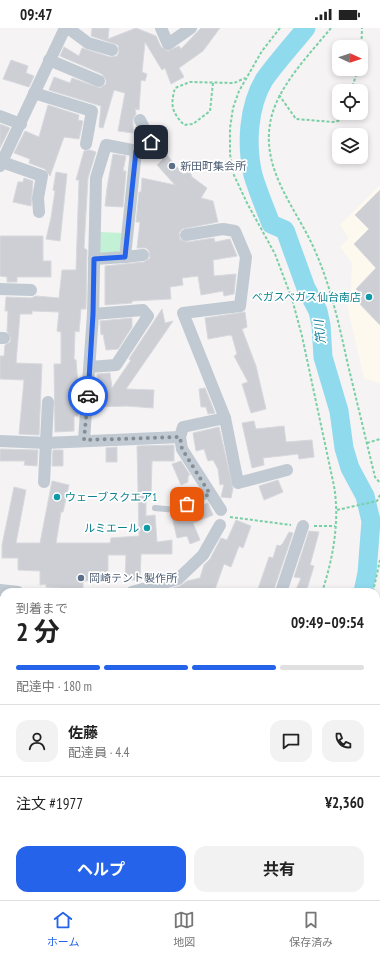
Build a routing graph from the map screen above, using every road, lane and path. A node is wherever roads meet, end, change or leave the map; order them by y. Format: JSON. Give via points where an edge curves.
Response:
{"nodes":[{"id":1,"x":65,"y":28,"type":"edge"},
{"id":2,"x":68,"y":28,"type":"edge"},
{"id":3,"x":161,"y":28,"type":"edge"},
{"id":4,"x":191,"y":28,"type":"edge"},
{"id":5,"x":280,"y":28,"type":"edge"},
{"id":6,"x":331,"y":28,"type":"edge"},
{"id":7,"x":362,"y":28,"type":"edge"},
{"id":8,"x":362,"y":40,"type":"edge"},
{"id":9,"x":112,"y":50,"type":"dead end"},
{"id":10,"x":49,"y":60,"type":"junction"},
{"id":11,"x":246,"y":78,"type":"junction"},
{"id":12,"x":99,"y":81,"type":"dead end"},
{"id":13,"x":212,"y":83,"type":"junction"},
{"id":14,"x":34,"y":92,"type":"junction"},
{"id":15,"x":280,"y":95,"type":"junction"},
{"id":16,"x":0,"y":116,"type":"edge"},
{"id":17,"x":140,"y":120,"type":"dead end"},
{"id":18,"x":341,"y":120,"type":"edge"},
{"id":19,"x":21,"y":124,"type":"junction"},
{"id":20,"x":86,"y":144,"type":"dead end"},
{"id":21,"x":136,"y":151,"type":"junction"},
{"id":22,"x":1,"y":164,"type":"edge"},
{"id":23,"x":39,"y":212,"type":"dead end"},
{"id":24,"x":186,"y":235,"type":"dead end"},
{"id":25,"x":143,"y":255,"type":"dead end"},
{"id":26,"x":125,"y":257,"type":"junction"},
{"id":27,"x":94,"y":259,"type":"junction"},
{"id":28,"x":0,"y":289,"type":"edge"},
{"id":29,"x":31,"y":290,"type":"dead end"},
{"id":30,"x":93,"y":314,"type":"junction"},
{"id":31,"x":90,"y":367,"type":"junction"},
{"id":32,"x":48,"y":402,"type":"dead end"},
{"id":33,"x":224,"y":418,"type":"junction"},
{"id":34,"x":180,"y":437,"type":"junction"},
{"id":35,"x":380,"y":439,"type":"edge"},
{"id":36,"x":84,"y":440,"type":"junction"},
{"id":37,"x":0,"y":441,"type":"edge"},
{"id":38,"x":46,"y":443,"type":"junction"},
{"id":39,"x":367,"y":443,"type":"junction"},
{"id":40,"x":287,"y":470,"type":"dead end"},
{"id":41,"x":44,"y":482,"type":"dead end"},
{"id":42,"x":380,"y":482,"type":"edge"},
{"id":43,"x":210,"y":494,"type":"junction"},
{"id":44,"x":380,"y":495,"type":"edge"},
{"id":45,"x":155,"y":508,"type":"dead end"},
{"id":46,"x":337,"y":510,"type":"junction"},
{"id":47,"x":222,"y":517,"type":"junction"},
{"id":48,"x":303,"y":526,"type":"junction"},
{"id":49,"x":335,"y":526,"type":"junction"},
{"id":50,"x":380,"y":560,"type":"edge"},
{"id":51,"x":146,"y":588,"type":"edge"},
{"id":52,"x":282,"y":588,"type":"edge"},
{"id":53,"x":323,"y":588,"type":"edge"},
{"id":54,"x":374,"y":588,"type":"edge"}],
"edges":[{"from":1,"to":10,"type":"street"},
{"from":2,"to":9,"type":"street","via":[[88,43]]},
{"from":3,"to":4,"type":"street","via":[[168,44]]},
{"from":5,"to":11,"type":"path"},
{"from":6,"to":15,"type":"path"},
{"from":7,"to":8,"type":"path"},
{"from":10,"to":12,"type":"street"},
{"from":10,"to":14,"type":"street"},
{"from":11,"to":13,"type":"path","via":[[234,83]]},
{"from":11,"to":46,"type":"path","via":[[233,108],[230,128],[233,173],[275,254],[292,299],[330,464]]},
{"from":13,"to":13,"type":"path","via":[[190,82],[175,88],[171,103],[176,116],[184,125],[193,124],[210,111]]},
{"from":14,"to":19,"type":"street"},
{"from":14,"to":20,"type":"street","via":[[92,111]]},
{"from":15,"to":18,"type":"path","via":[[296,119],[333,122]]},
{"from":15,"to":39,"type":"path","via":[[273,109],[268,139],[273,167],[326,275]]},
{"from":16,"to":19,"type":"street"},
{"from":17,"to":21,"type":"street","via":[[151,142],[148,153]]},
{"from":19,"to":22,"type":"street"},
{"from":21,"to":26,"type":"street"},
{"from":21,"to":27,"type":"street","via":[[106,145],[96,178]]},
{"from":22,"to":23,"type":"street","via":[[42,176],[38,198]]},
{"from":24,"to":33,"type":"street","via":[[223,229],[235,231],[246,257],[240,306],[183,313]]},
{"from":25,"to":26,"type":"street"},
{"from":26,"to":27,"type":"street"},
{"from":27,"to":30,"type":"street"},
{"from":28,"to":29,"type":"street"},
{"from":30,"to":31,"type":"street"},
{"from":30,"to":31,"type":"street","via":[[144,310],[148,316],[116,365]]},
{"from":31,"to":36,"type":"street"},
{"from":32,"to":38,"type":"street"},
{"from":33,"to":34,"type":"street","via":[[183,427]]},
{"from":33,"to":40,"type":"street","via":[[238,483]]},
{"from":34,"to":36,"type":"street"},
{"from":34,"to":43,"type":"street","via":[[182,449]]},
{"from":35,"to":39,"type":"path"},
{"from":36,"to":38,"type":"street"},
{"from":37,"to":38,"type":"street"},
{"from":38,"to":41,"type":"street"},
{"from":39,"to":42,"type":"path","via":[[375,477]]},
{"from":43,"to":45,"type":"lane","via":[[176,510]]},
{"from":43,"to":47,"type":"street"},
{"from":44,"to":46,"type":"path","via":[[377,501]]},
{"from":46,"to":49,"type":"path"},
{"from":47,"to":48,"type":"path"},
{"from":47,"to":51,"type":"street","via":[[203,555],[178,579]]},
{"from":48,"to":49,"type":"path"},
{"from":48,"to":52,"type":"street"},
{"from":49,"to":53,"type":"path","via":[[330,569]]},
{"from":50,"to":54,"type":"path"}]}
